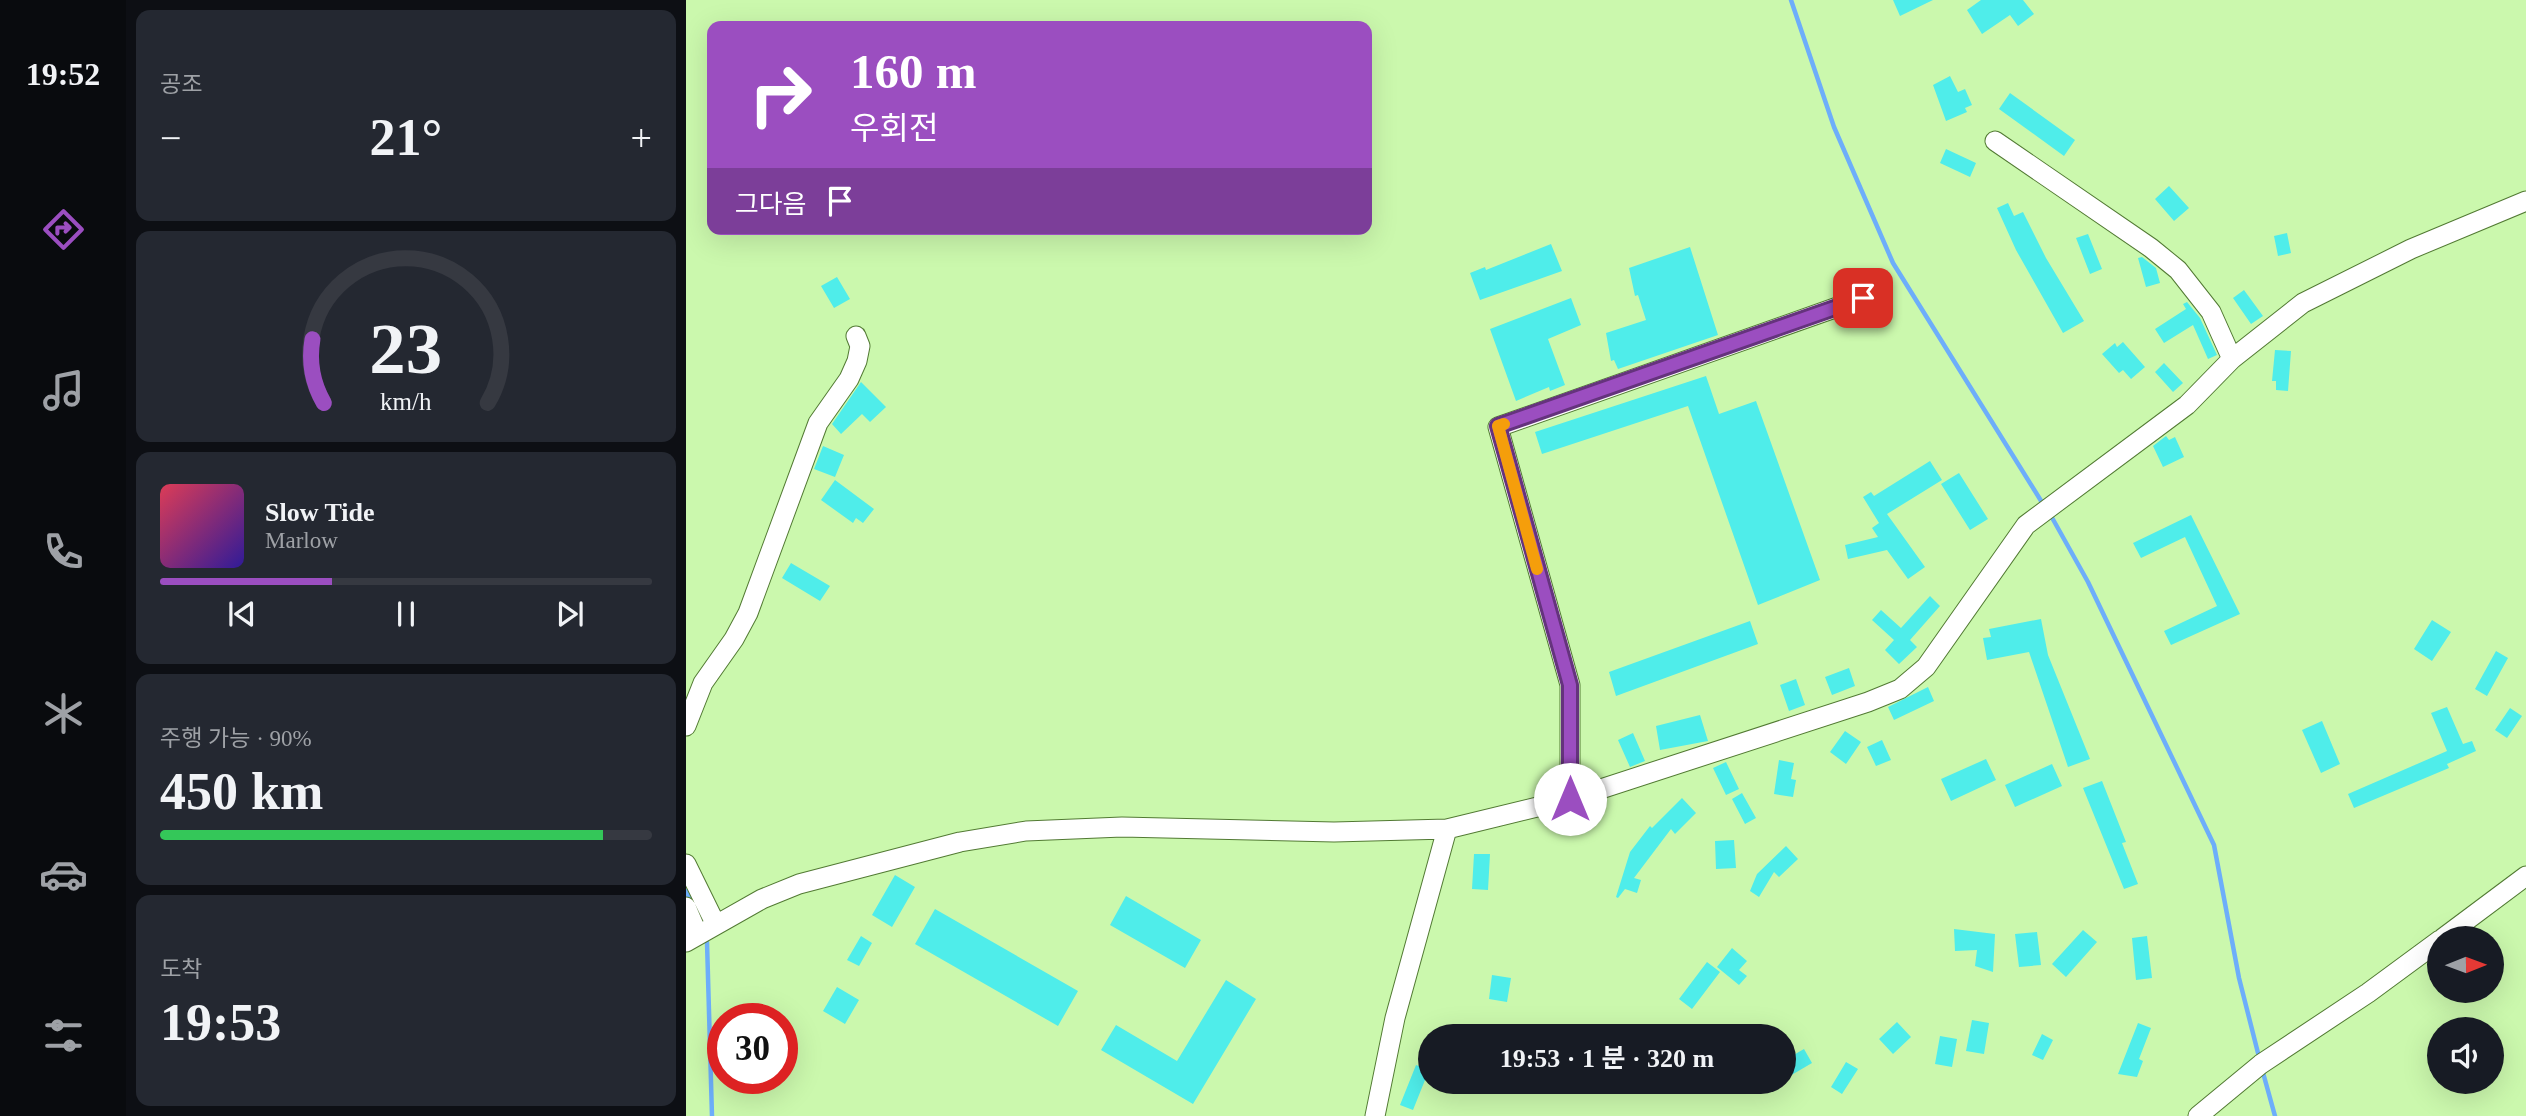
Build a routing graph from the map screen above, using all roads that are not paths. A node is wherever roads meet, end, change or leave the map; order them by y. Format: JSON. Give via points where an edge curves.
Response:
{"nodes":[{"id":1,"x":1995,"y":141,"type":"dead end"},
{"id":2,"x":2526,"y":201,"type":"edge"},
{"id":3,"x":1863,"y":298,"type":"dead end"},
{"id":4,"x":856,"y":336,"type":"dead end"},
{"id":5,"x":2232,"y":359,"type":"junction"},
{"id":6,"x":686,"y":726,"type":"edge"},
{"id":7,"x":1570,"y":799,"type":"junction"},
{"id":8,"x":1447,"y":829,"type":"junction"},
{"id":9,"x":686,"y":864,"type":"edge"},
{"id":10,"x":2526,"y":876,"type":"edge"},
{"id":11,"x":686,"y":907,"type":"edge"},
{"id":12,"x":716,"y":925,"type":"junction"},
{"id":13,"x":2459,"y":926,"type":"edge"},
{"id":14,"x":692,"y":939,"type":"edge"},
{"id":15,"x":2427,"y":949,"type":"edge"},
{"id":16,"x":1375,"y":1116,"type":"edge"},
{"id":17,"x":2198,"y":1116,"type":"edge"}],
"edges":[{"from":1,"to":5,"type":"street","via":[[2178,270],[2211,312]]},
{"from":2,"to":5,"type":"street","via":[[2326,290]]},
{"from":3,"to":7,"type":"street","via":[[1498,426],[1570,685]]},
{"from":4,"to":6,"type":"street","via":[[858,362],[818,423],[748,613],[703,683]]},
{"from":5,"to":7,"type":"street","via":[[2188,405],[2026,525],[1926,667],[1899,689]]},
{"from":7,"to":8,"type":"street"},
{"from":8,"to":12,"type":"street","via":[[1334,832],[1122,827],[1026,831],[902,855],[799,884]]},
{"from":8,"to":16,"type":"street","via":[[1395,1018]]},
{"from":9,"to":12,"type":"street"},
{"from":10,"to":13,"type":"street"},
{"from":11,"to":14,"type":"street"},
{"from":12,"to":14,"type":"street"},
{"from":15,"to":17,"type":"street","via":[[2261,1064]]}]}
